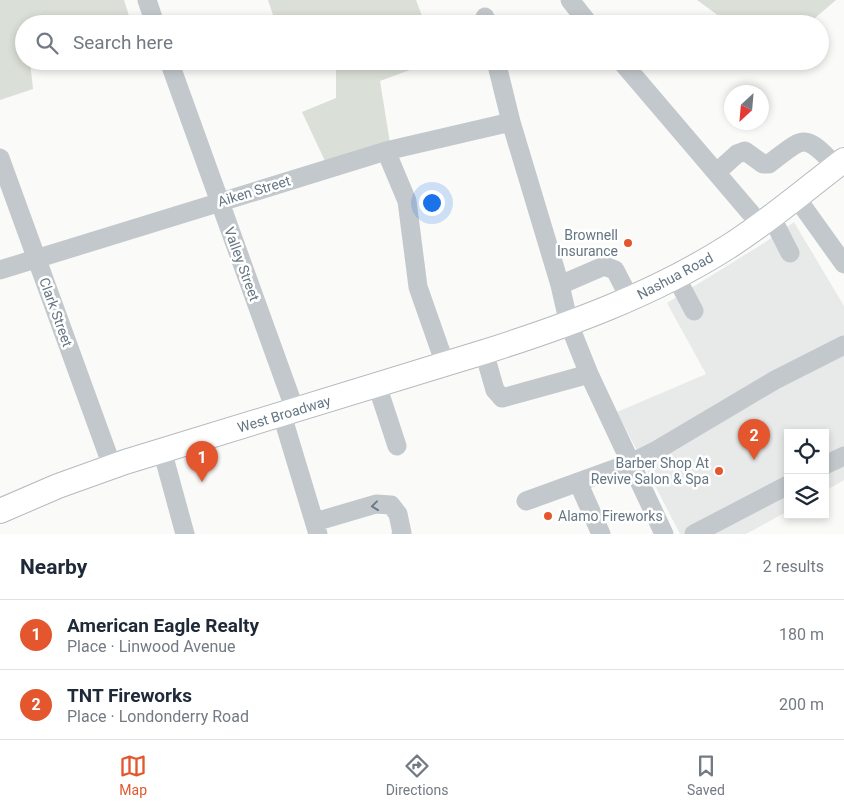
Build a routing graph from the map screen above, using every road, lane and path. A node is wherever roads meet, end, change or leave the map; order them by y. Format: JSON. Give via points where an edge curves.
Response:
{"nodes":[{"id":1,"x":147,"y":0,"type":"edge"},
{"id":2,"x":570,"y":0,"type":"edge"},
{"id":3,"x":152,"y":15,"type":"edge"},
{"id":4,"x":582,"y":15,"type":"edge"},
{"id":5,"x":172,"y":70,"type":"edge"},
{"id":6,"x":498,"y":70,"type":"edge"},
{"id":7,"x":629,"y":70,"type":"edge"},
{"id":8,"x":511,"y":122,"type":"junction"},
{"id":9,"x":386,"y":151,"type":"junction"},
{"id":10,"x":0,"y":158,"type":"edge"},
{"id":11,"x":840,"y":163,"type":"edge"},
{"id":12,"x":717,"y":172,"type":"junction"},
{"id":13,"x":796,"y":197,"type":"junction"},
{"id":14,"x":219,"y":202,"type":"junction"},
{"id":15,"x":765,"y":220,"type":"junction"},
{"id":16,"x":790,"y":253,"type":"dead end"},
{"id":17,"x":36,"y":258,"type":"junction"},
{"id":18,"x":844,"y":264,"type":"edge"},
{"id":19,"x":0,"y":270,"type":"edge"},
{"id":20,"x":676,"y":277,"type":"junction"},
{"id":21,"x":560,"y":284,"type":"junction"},
{"id":22,"x":630,"y":299,"type":"junction"},
{"id":23,"x":694,"y":311,"type":"dead end"},
{"id":24,"x":569,"y":324,"type":"junction"},
{"id":25,"x":844,"y":345,"type":"edge"},
{"id":26,"x":484,"y":352,"type":"junction"},
{"id":27,"x":446,"y":364,"type":"junction"},
{"id":28,"x":589,"y":374,"type":"junction"},
{"id":29,"x":378,"y":385,"type":"junction"},
{"id":30,"x":289,"y":412,"type":"junction"},
{"id":31,"x":397,"y":446,"type":"dead end"},
{"id":32,"x":162,"y":450,"type":"junction"},
{"id":33,"x":844,"y":456,"type":"edge"},
{"id":34,"x":631,"y":463,"type":"junction"},
{"id":35,"x":829,"y":463,"type":"edge"},
{"id":36,"x":112,"y":466,"type":"junction"},
{"id":37,"x":578,"y":482,"type":"junction"},
{"id":38,"x":784,"y":487,"type":"edge"},
{"id":39,"x":526,"y":501,"type":"dead end"},
{"id":40,"x":0,"y":511,"type":"edge"},
{"id":41,"x":316,"y":528,"type":"edge"},
{"id":42,"x":185,"y":534,"type":"edge"},
{"id":43,"x":401,"y":534,"type":"edge"},
{"id":44,"x":601,"y":534,"type":"edge"},
{"id":45,"x":664,"y":534,"type":"edge"},
{"id":46,"x":694,"y":534,"type":"edge"}],
"edges":[{"from":1,"to":3,"type":"street"},
{"from":2,"to":4,"type":"street"},
{"from":5,"to":14,"type":"street","name":"Valley Street"},
{"from":6,"to":8,"type":"street"},
{"from":7,"to":12,"type":"street"},
{"from":8,"to":9,"type":"street","name":"Aiken Street"},
{"from":8,"to":21,"type":"street"},
{"from":9,"to":14,"type":"street","name":"Aiken Street"},
{"from":9,"to":27,"type":"street","via":[[407,201],[418,287]]},
{"from":10,"to":17,"type":"street","name":"Clark Street"},
{"from":11,"to":12,"type":"street","via":[[818,147],[798,142],[769,164],[763,164],[745,152],[737,154]]},
{"from":11,"to":13,"type":"main road","name":"Nashua Road"},
{"from":12,"to":15,"type":"street"},
{"from":13,"to":15,"type":"main road","name":"Nashua Road"},
{"from":13,"to":18,"type":"street"},
{"from":14,"to":17,"type":"street","name":"Aiken Street"},
{"from":14,"to":30,"type":"street","name":"Valley Street"},
{"from":15,"to":16,"type":"street"},
{"from":15,"to":20,"type":"main road","name":"Nashua Road"},
{"from":17,"to":19,"type":"street","name":"Aiken Street"},
{"from":17,"to":36,"type":"street","name":"Clark Street"},
{"from":20,"to":22,"type":"main road","name":"Nashua Road"},
{"from":20,"to":23,"type":"street"},
{"from":21,"to":22,"type":"street","via":[[604,266],[615,270]]},
{"from":21,"to":24,"type":"street"},
{"from":22,"to":24,"type":"main road","name":"Nashua Road"},
{"from":24,"to":26,"type":"main road","name":"Nashua Road"},
{"from":24,"to":28,"type":"street"},
{"from":25,"to":34,"type":"street"},
{"from":26,"to":27,"type":"main road","name":"West Broadway"},
{"from":26,"to":28,"type":"street","via":[[495,390],[502,398]]},
{"from":27,"to":29,"type":"main road","name":"West Broadway"},
{"from":28,"to":34,"type":"street"},
{"from":29,"to":30,"type":"main road","name":"West Broadway"},
{"from":29,"to":31,"type":"street"},
{"from":30,"to":32,"type":"main road","name":"West Broadway"},
{"from":30,"to":41,"type":"street","name":"Valley Street"},
{"from":32,"to":36,"type":"main road","name":"West Broadway"},
{"from":32,"to":42,"type":"street"},
{"from":33,"to":35,"type":"street"},
{"from":34,"to":37,"type":"street"},
{"from":34,"to":45,"type":"street"},
{"from":36,"to":40,"type":"main road","name":"West Broadway"},
{"from":37,"to":39,"type":"street"},
{"from":37,"to":44,"type":"street"},
{"from":38,"to":46,"type":"street"},
{"from":43,"to":41,"type":"street","one_way":true,"via":[[398,514],[391,505],[376,504]]}]}
